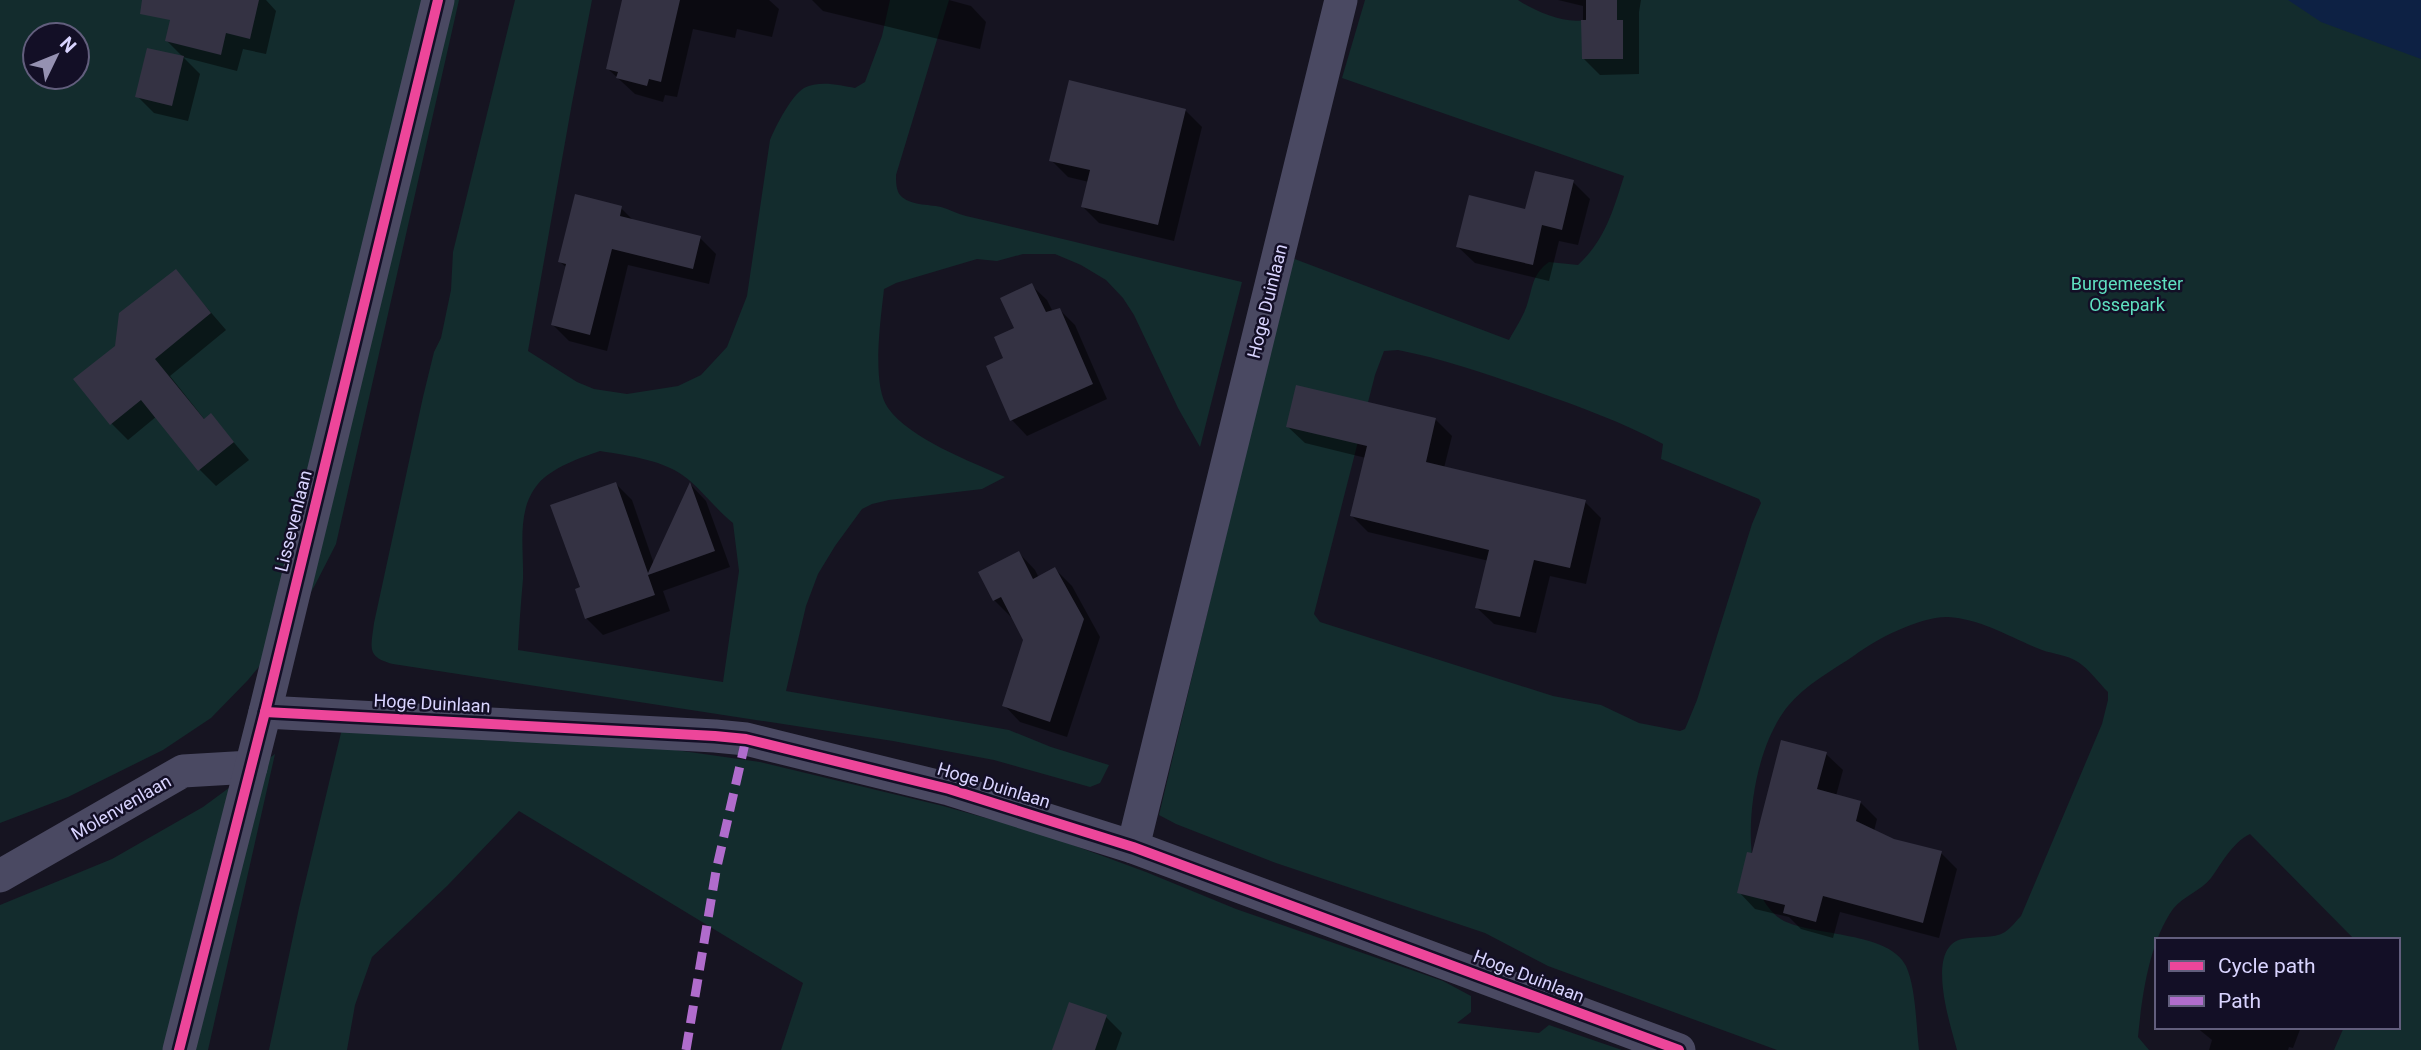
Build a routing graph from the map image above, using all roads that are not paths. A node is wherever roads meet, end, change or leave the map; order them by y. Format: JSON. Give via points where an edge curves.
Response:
{"nodes":[{"id":1,"x":438,"y":0,"type":"edge"},
{"id":2,"x":1341,"y":0,"type":"edge"},
{"id":3,"x":265,"y":712,"type":"junction"},
{"id":4,"x":251,"y":767,"type":"junction"},
{"id":5,"x":1133,"y":847,"type":"junction"},
{"id":6,"x":0,"y":876,"type":"edge"},
{"id":7,"x":178,"y":1050,"type":"edge"},
{"id":8,"x":1679,"y":1050,"type":"edge"}],
"edges":[{"from":1,"to":3,"type":"street","name":"Lissevenlaan"},
{"from":2,"to":5,"type":"street","name":"Hoge Duinlaan"},
{"from":3,"to":4,"type":"street","name":"Lissevenlaan"},
{"from":3,"to":5,"type":"street","name":"Hoge Duinlaan","via":[[746,739],[950,789]]},
{"from":4,"to":6,"type":"street","name":"Molenvenlaan","via":[[183,771]]},
{"from":4,"to":7,"type":"street","name":"Lissevenlaan"},
{"from":5,"to":8,"type":"street","name":"Hoge Duinlaan"}]}
